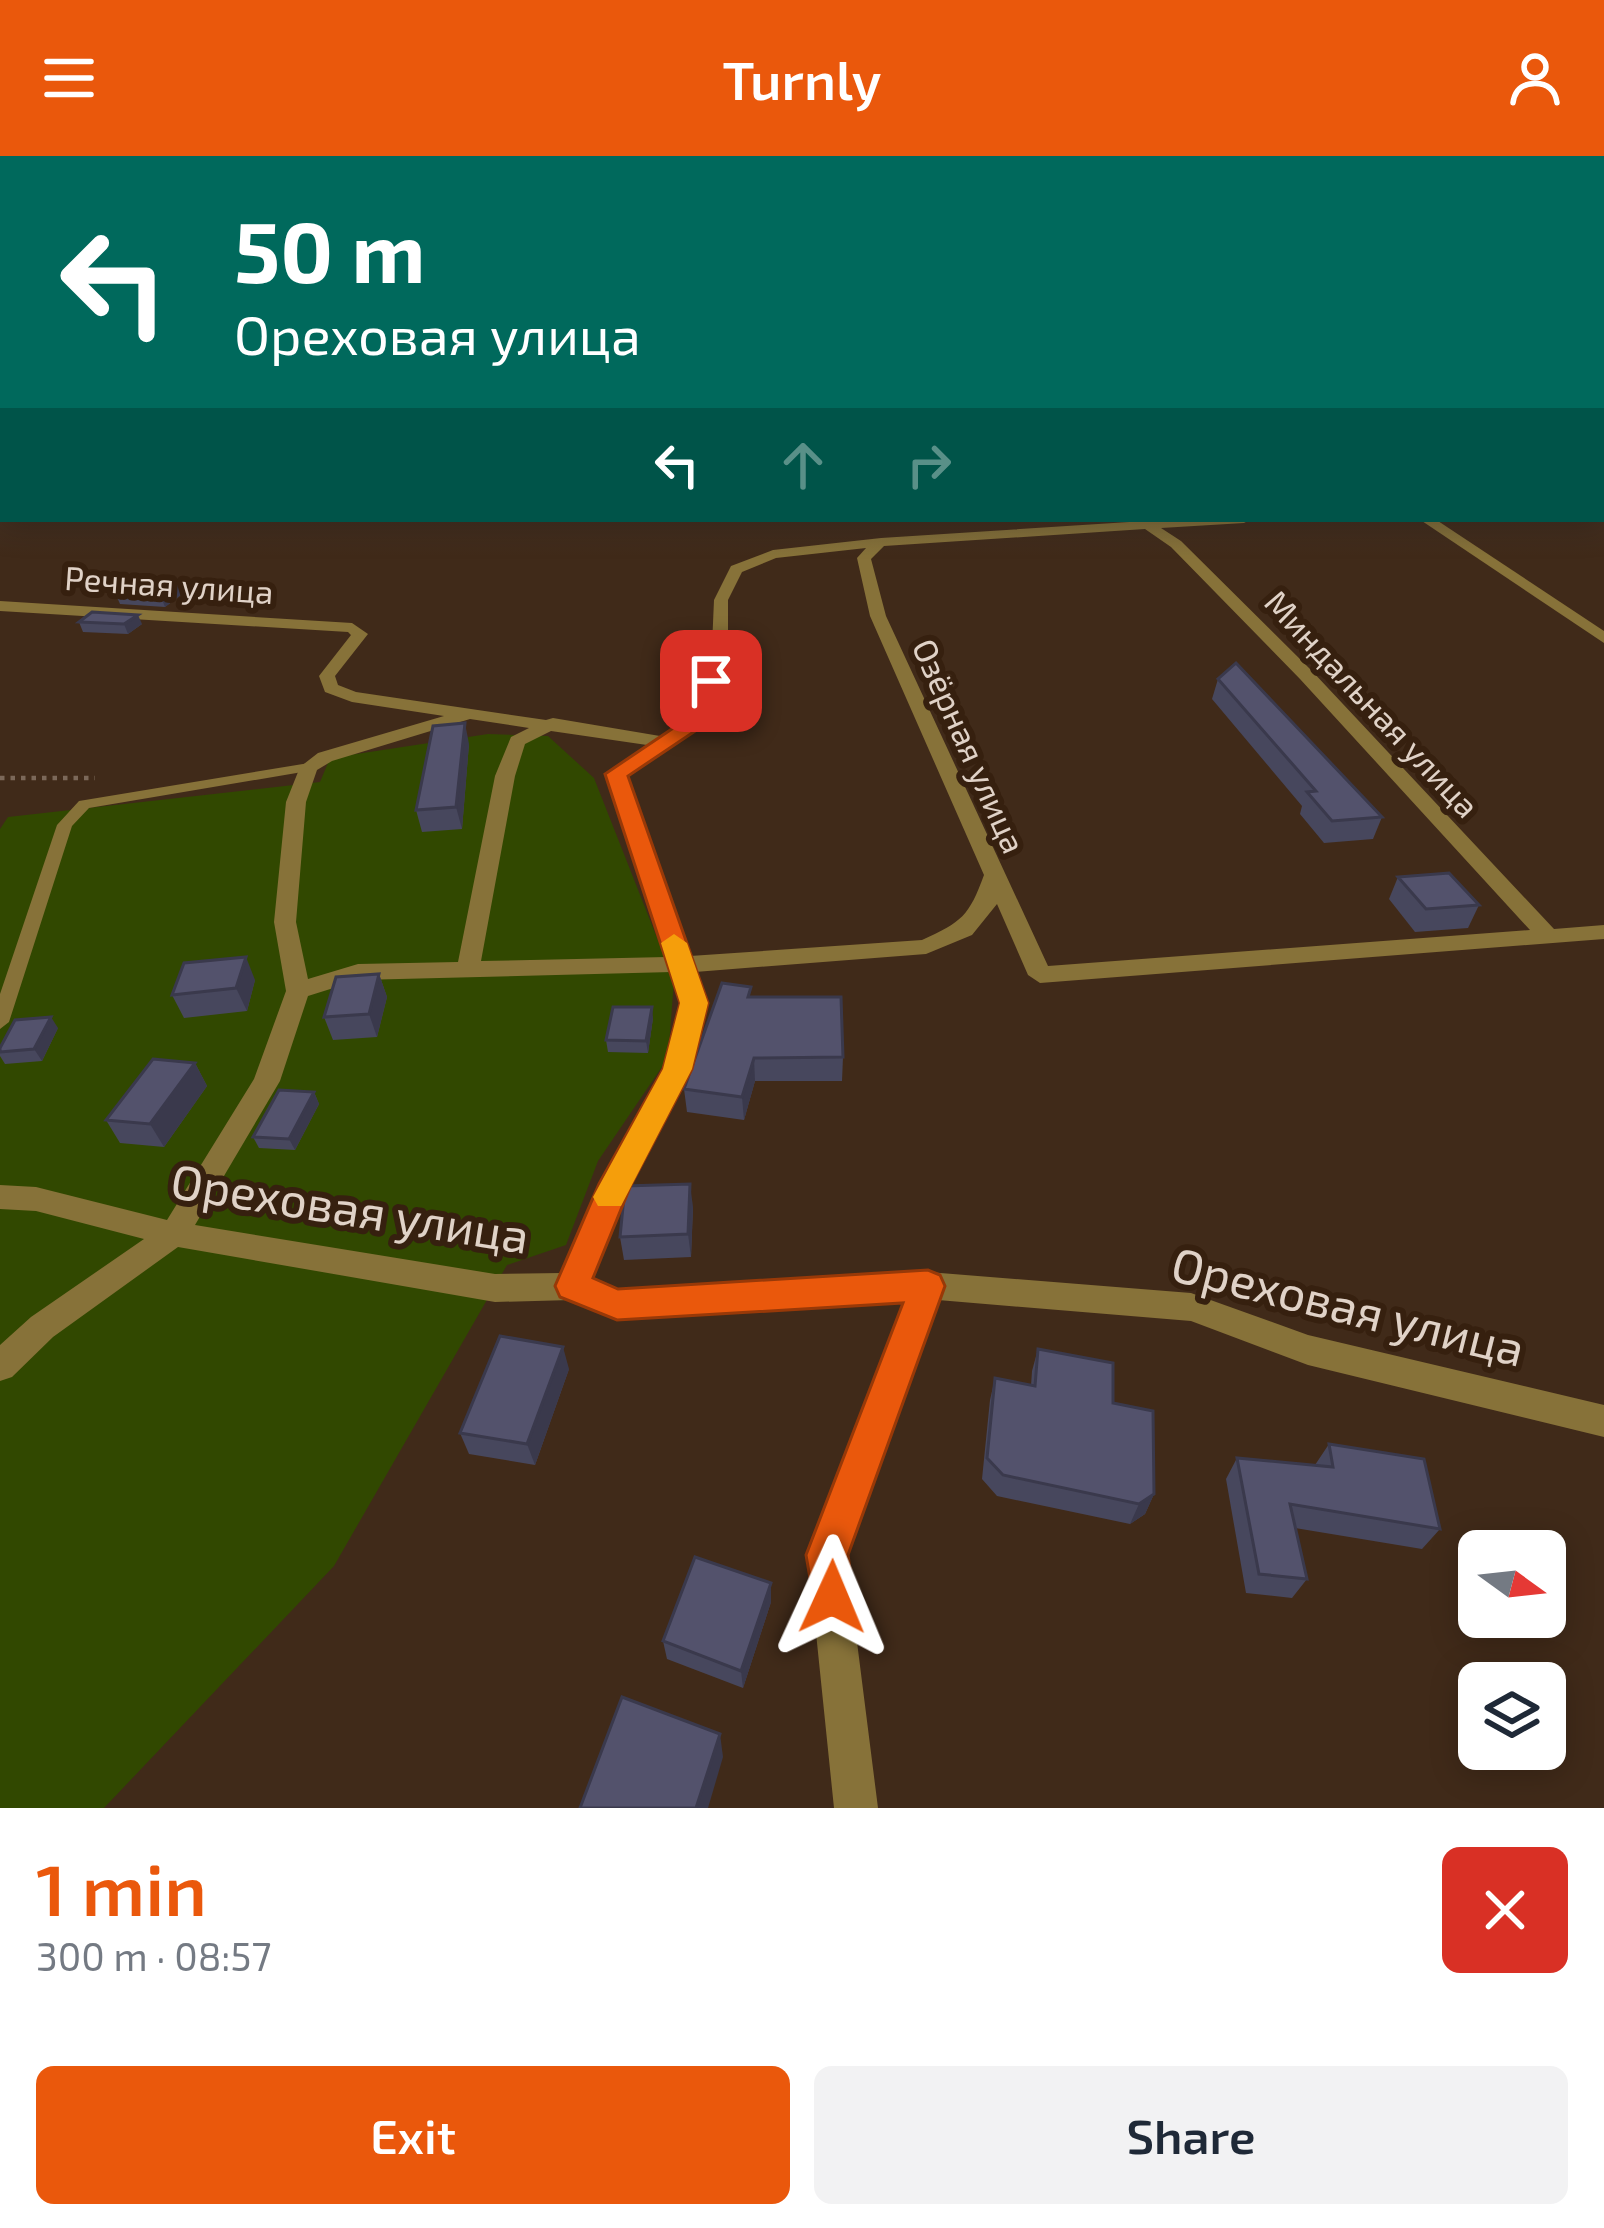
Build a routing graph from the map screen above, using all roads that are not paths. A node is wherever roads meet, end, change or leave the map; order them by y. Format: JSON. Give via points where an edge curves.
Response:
{"nodes":[{"id":1,"x":1185,"y":522,"type":"edge"},
{"id":2,"x":1430,"y":522,"type":"edge"},
{"id":3,"x":1145,"y":524,"type":"junction"},
{"id":4,"x":880,"y":542,"type":"junction"},
{"id":5,"x":0,"y":606,"type":"edge"},
{"id":6,"x":1604,"y":638,"type":"edge"},
{"id":7,"x":472,"y":712,"type":"junction"},
{"id":8,"x":565,"y":724,"type":"junction"},
{"id":9,"x":662,"y":742,"type":"junction"},
{"id":10,"x":309,"y":767,"type":"junction"},
{"id":11,"x":616,"y":774,"type":"junction"},
{"id":12,"x":994,"y":876,"type":"junction"},
{"id":13,"x":1604,"y":932,"type":"edge"},
{"id":14,"x":1547,"y":935,"type":"junction"},
{"id":15,"x":682,"y":965,"type":"junction"},
{"id":16,"x":468,"y":969,"type":"junction"},
{"id":17,"x":298,"y":991,"type":"junction"},
{"id":18,"x":0,"y":1022,"type":"edge"},
{"id":19,"x":0,"y":1197,"type":"edge"},
{"id":20,"x":174,"y":1234,"type":"junction"},
{"id":21,"x":572,"y":1286,"type":"junction"},
{"id":22,"x":928,"y":1286,"type":"junction"},
{"id":23,"x":0,"y":1366,"type":"edge"},
{"id":24,"x":1604,"y":1421,"type":"edge"},
{"id":25,"x":856,"y":1808,"type":"edge"}],
"edges":[{"from":1,"to":3,"type":"street"},
{"from":2,"to":6,"type":"street"},
{"from":3,"to":4,"type":"street"},
{"from":3,"to":14,"type":"street","name":"Миндальная улица","via":[[1176,544],[1306,675]]},
{"from":4,"to":9,"type":"street","via":[[772,554],[736,569],[721,599],[720,646],[703,716]]},
{"from":4,"to":12,"type":"street","name":"Озёрная улица","via":[[864,558],[878,616]]},
{"from":5,"to":7,"type":"street","name":"Речная улица","via":[[335,626],[360,634],[327,676],[331,688]]},
{"from":7,"to":8,"type":"street"},
{"from":7,"to":10,"type":"street"},
{"from":8,"to":9,"type":"street"},
{"from":8,"to":11,"type":"street","via":[[603,744]]},
{"from":8,"to":16,"type":"street","via":[[517,741]]},
{"from":9,"to":11,"type":"street"},
{"from":10,"to":17,"type":"street","via":[[296,802],[285,922]]},
{"from":10,"to":18,"type":"lane","via":[[84,804],[65,825]]},
{"from":11,"to":15,"type":"street"},
{"from":12,"to":14,"type":"street","name":"Озёрная улица","via":[[1040,975]]},
{"from":12,"to":15,"type":"street","via":[[984,909],[964,931],[926,947]]},
{"from":13,"to":14,"type":"street"},
{"from":15,"to":16,"type":"street"},
{"from":15,"to":21,"type":"street","via":[[694,1003],[677,1069]]},
{"from":16,"to":17,"type":"street","via":[[358,972]]},
{"from":17,"to":20,"type":"street","via":[[267,1081]]},
{"from":19,"to":20,"type":"street","name":"Ореховая улица"},
{"from":20,"to":21,"type":"street","name":"Ореховая улица","via":[[495,1288]]},
{"from":20,"to":23,"type":"street"},
{"from":21,"to":22,"type":"street","name":"Ореховая улица","via":[[617,1304]]},
{"from":22,"to":24,"type":"street","name":"Ореховая улица","via":[[1190,1307],[1307,1350]]},
{"from":22,"to":25,"type":"street","via":[[827,1555]]}]}
